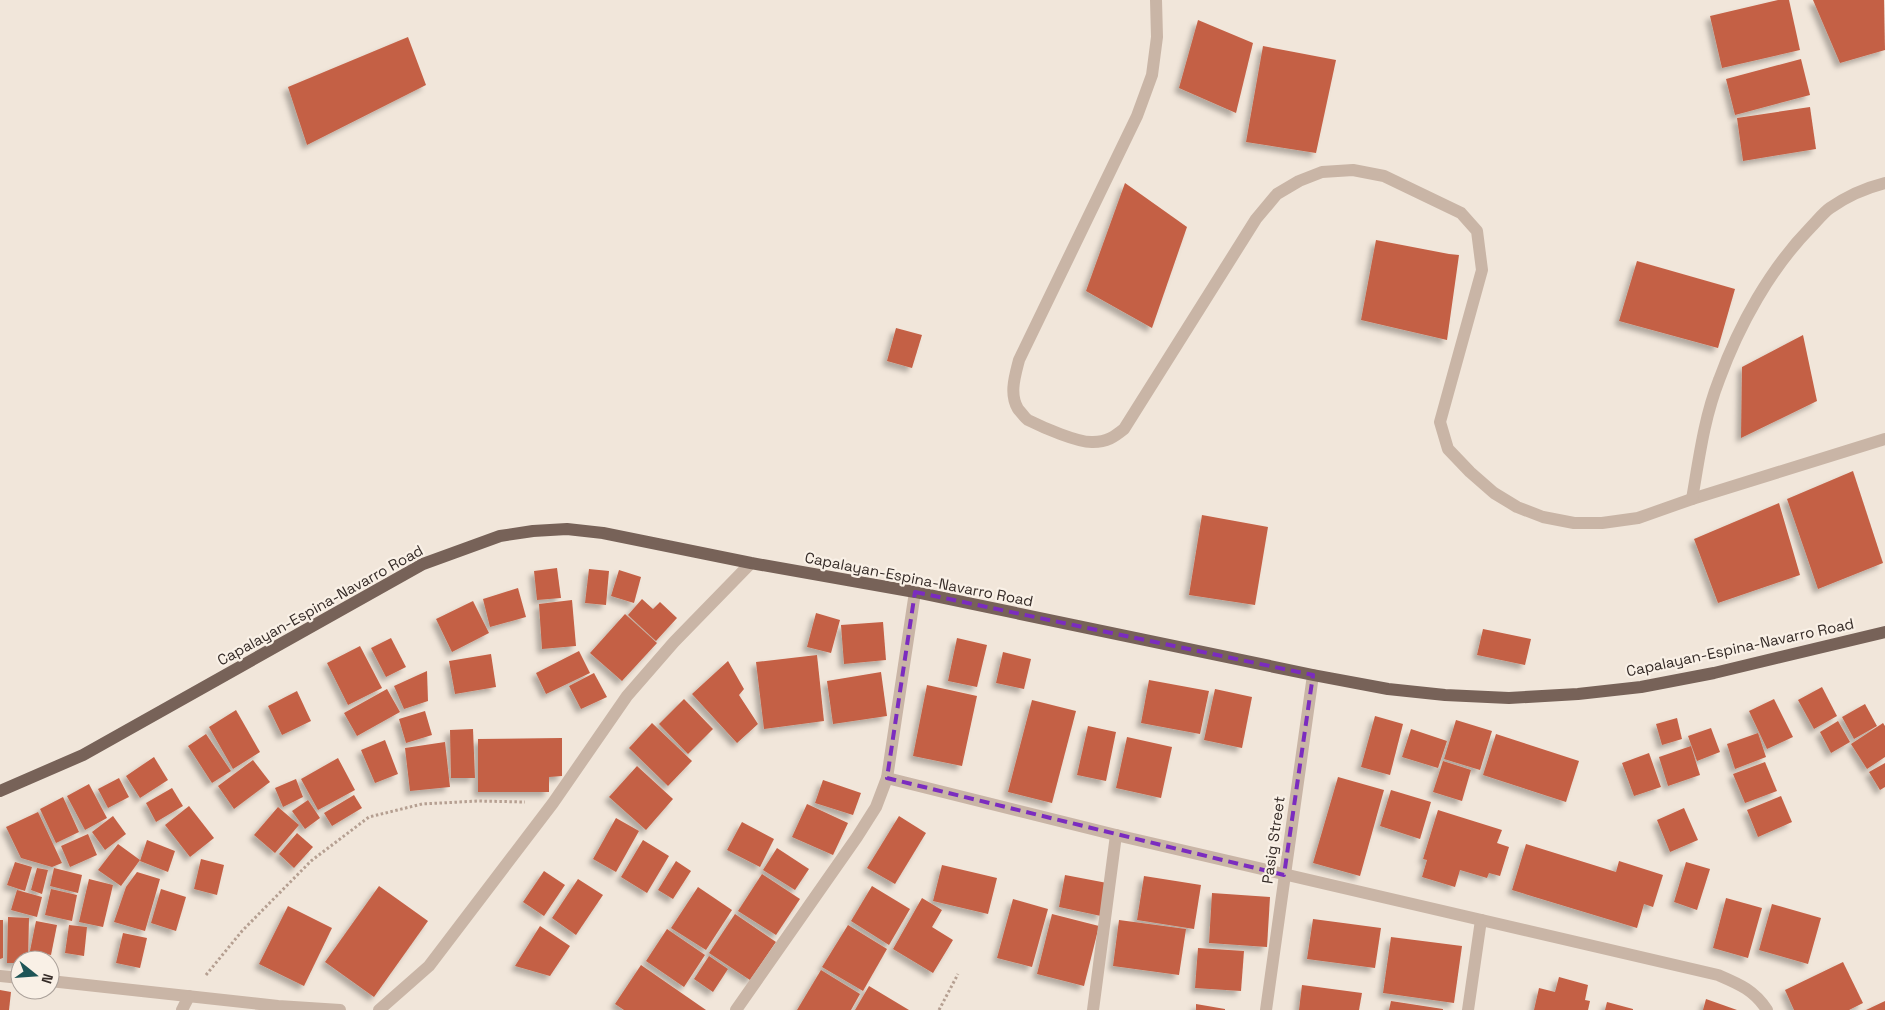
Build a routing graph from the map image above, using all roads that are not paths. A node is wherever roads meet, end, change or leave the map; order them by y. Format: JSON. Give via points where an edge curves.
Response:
{"nodes":[{"id":1,"x":1156,"y":0,"type":"edge"},
{"id":2,"x":1885,"y":183,"type":"edge"},
{"id":3,"x":1885,"y":439,"type":"edge"},
{"id":4,"x":1692,"y":499,"type":"junction"},
{"id":5,"x":751,"y":563,"type":"junction"},
{"id":6,"x":915,"y":592,"type":"junction"},
{"id":7,"x":1885,"y":632,"type":"edge"},
{"id":8,"x":1313,"y":675,"type":"junction"},
{"id":9,"x":887,"y":778,"type":"junction"},
{"id":10,"x":0,"y":791,"type":"edge"},
{"id":11,"x":1116,"y":836,"type":"junction"},
{"id":12,"x":1284,"y":875,"type":"junction"},
{"id":13,"x":1481,"y":920,"type":"junction"},
{"id":14,"x":60,"y":982,"type":"edge"},
{"id":15,"x":189,"y":996,"type":"junction"},
{"id":16,"x":182,"y":1010,"type":"edge"},
{"id":17,"x":340,"y":1010,"type":"edge"},
{"id":18,"x":379,"y":1010,"type":"edge"},
{"id":19,"x":736,"y":1010,"type":"edge"},
{"id":20,"x":1093,"y":1010,"type":"edge"},
{"id":21,"x":1266,"y":1010,"type":"edge"},
{"id":22,"x":1468,"y":1010,"type":"edge"},
{"id":23,"x":1767,"y":1010,"type":"edge"}],
"edges":[{"from":1,"to":4,"type":"street","via":[[1157,37],[1152,75],[1137,116],[1014,376],[1013,394],[1017,408],[1026,419],[1075,440],[1112,439],[1124,429],[1256,219],[1277,194],[1322,172],[1353,170],[1384,176],[1461,213],[1477,231],[1482,270],[1440,422],[1448,449],[1470,472],[1494,493],[1517,507],[1543,517],[1574,523],[1638,518]]},
{"from":2,"to":4,"type":"street","via":[[1865,188],[1829,209],[1797,242],[1765,286],[1742,326],[1718,380],[1703,433]]},
{"from":3,"to":4,"type":"street"},
{"from":5,"to":6,"type":"main road","name":"Capalayan-Espina-Navarro Road"},
{"from":5,"to":10,"type":"main road","name":"Capalayan-Espina-Navarro Road","via":[[603,533],[567,529],[500,536],[423,564],[92,750]]},
{"from":5,"to":18,"type":"street","via":[[627,696],[553,803],[429,966]]},
{"from":6,"to":8,"type":"main road","name":"Capalayan-Espina-Navarro Road"},
{"from":6,"to":9,"type":"street"},
{"from":7,"to":8,"type":"main road","name":"Capalayan-Espina-Navarro Road","via":[[1641,688],[1578,694],[1509,698],[1445,695],[1388,689]]},
{"from":8,"to":12,"type":"street","name":"Pasig Street"},
{"from":9,"to":11,"type":"street"},
{"from":9,"to":19,"type":"street","via":[[876,807],[858,837]]},
{"from":11,"to":12,"type":"street"},
{"from":11,"to":20,"type":"street"},
{"from":12,"to":13,"type":"street"},
{"from":12,"to":21,"type":"street","name":"Pasig Street"},
{"from":13,"to":22,"type":"street"},
{"from":13,"to":23,"type":"street","via":[[1718,975],[1758,997]]},
{"from":14,"to":15,"type":"street"},
{"from":15,"to":16,"type":"street"},
{"from":15,"to":17,"type":"street"}]}
